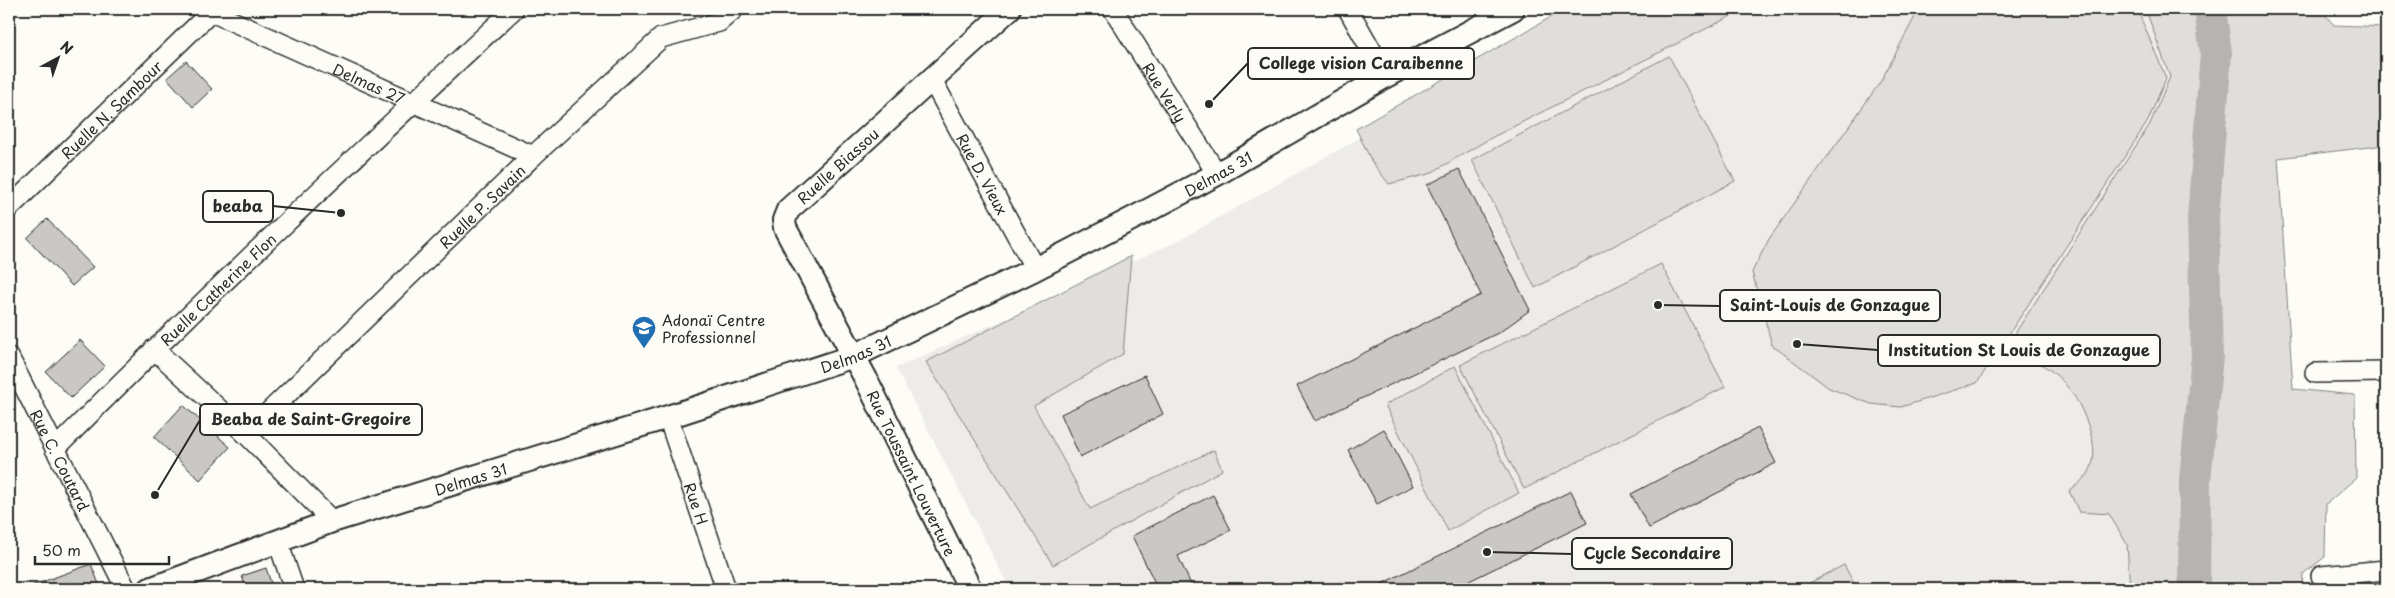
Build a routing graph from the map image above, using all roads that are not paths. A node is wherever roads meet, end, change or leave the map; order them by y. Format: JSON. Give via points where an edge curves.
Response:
{"nodes":[{"id":1,"x":514,"y":9,"type":"edge"},
{"id":2,"x":734,"y":9,"type":"edge"},
{"id":3,"x":1009,"y":9,"type":"edge"},
{"id":4,"x":1113,"y":9,"type":"edge"},
{"id":5,"x":1348,"y":9,"type":"edge"},
{"id":6,"x":1513,"y":9,"type":"edge"},
{"id":7,"x":210,"y":10,"type":"edge"},
{"id":8,"x":1386,"y":76,"type":"junction"},
{"id":9,"x":931,"y":78,"type":"junction"},
{"id":10,"x":412,"y":104,"type":"junction"},
{"id":11,"x":533,"y":156,"type":"junction"},
{"id":12,"x":1217,"y":174,"type":"junction"},
{"id":13,"x":9,"y":208,"type":"edge"},
{"id":14,"x":1035,"y":269,"type":"junction"},
{"id":15,"x":154,"y":348,"type":"junction"},
{"id":16,"x":9,"y":356,"type":"edge"},
{"id":17,"x":854,"y":356,"type":"junction"},
{"id":18,"x":2386,"y":372,"type":"edge"},
{"id":19,"x":2315,"y":373,"type":"dead end"},
{"id":20,"x":668,"y":417,"type":"junction"},
{"id":21,"x":246,"y":434,"type":"junction"},
{"id":22,"x":55,"y":449,"type":"junction"},
{"id":23,"x":332,"y":522,"type":"junction"},
{"id":24,"x":278,"y":542,"type":"junction"},
{"id":25,"x":2386,"y":570,"type":"edge"},
{"id":26,"x":2321,"y":576,"type":"dead end"},
{"id":27,"x":126,"y":589,"type":"edge"},
{"id":28,"x":150,"y":589,"type":"edge"},
{"id":29,"x":294,"y":589,"type":"edge"},
{"id":30,"x":726,"y":589,"type":"edge"},
{"id":31,"x":970,"y":589,"type":"edge"}],
"edges":[{"from":1,"to":10,"type":"street","name":"Ruelle Catherine Flon"},
{"from":2,"to":11,"type":"street","name":"Ruelle P. Savain","via":[[719,22],[661,38]]},
{"from":3,"to":9,"type":"street","name":"Ruelle Biassou"},
{"from":4,"to":12,"type":"street","name":"Rue Verly"},
{"from":5,"to":8,"type":"street"},
{"from":6,"to":8,"type":"street","name":"Delmas 31"},
{"from":7,"to":10,"type":"street","name":"Delmas 27"},
{"from":7,"to":13,"type":"street","name":"Ruelle N. Sambour"},
{"from":8,"to":12,"type":"street","name":"Delmas 31"},
{"from":9,"to":14,"type":"street","name":"Rue D. Vieux"},
{"from":9,"to":17,"type":"street","name":"Ruelle Biassou","via":[[788,210],[784,220],[785,228]]},
{"from":10,"to":11,"type":"street","name":"Delmas 27"},
{"from":10,"to":15,"type":"street","name":"Ruelle Catherine Flon"},
{"from":11,"to":21,"type":"street","name":"Ruelle P. Savain"},
{"from":12,"to":14,"type":"street","name":"Delmas 31","via":[[1153,217]]},
{"from":14,"to":17,"type":"street","name":"Delmas 31"},
{"from":15,"to":21,"type":"street"},
{"from":15,"to":22,"type":"street","name":"Ruelle Catherine Flon"},
{"from":16,"to":22,"type":"street","name":"Rue C. Coutard"},
{"from":17,"to":20,"type":"street","name":"Delmas 31"},
{"from":17,"to":31,"type":"street","name":"Rue Toussaint Louverture"},
{"from":18,"to":19,"type":"street"},
{"from":20,"to":23,"type":"street","name":"Delmas 31"},
{"from":20,"to":30,"type":"street","name":"Rue H"},
{"from":21,"to":23,"type":"street"},
{"from":22,"to":27,"type":"street","name":"Rue C. Coutard"},
{"from":23,"to":24,"type":"street","name":"Delmas 31"},
{"from":24,"to":28,"type":"street","name":"Delmas 31"},
{"from":24,"to":29,"type":"street"},
{"from":25,"to":26,"type":"street"}]}
